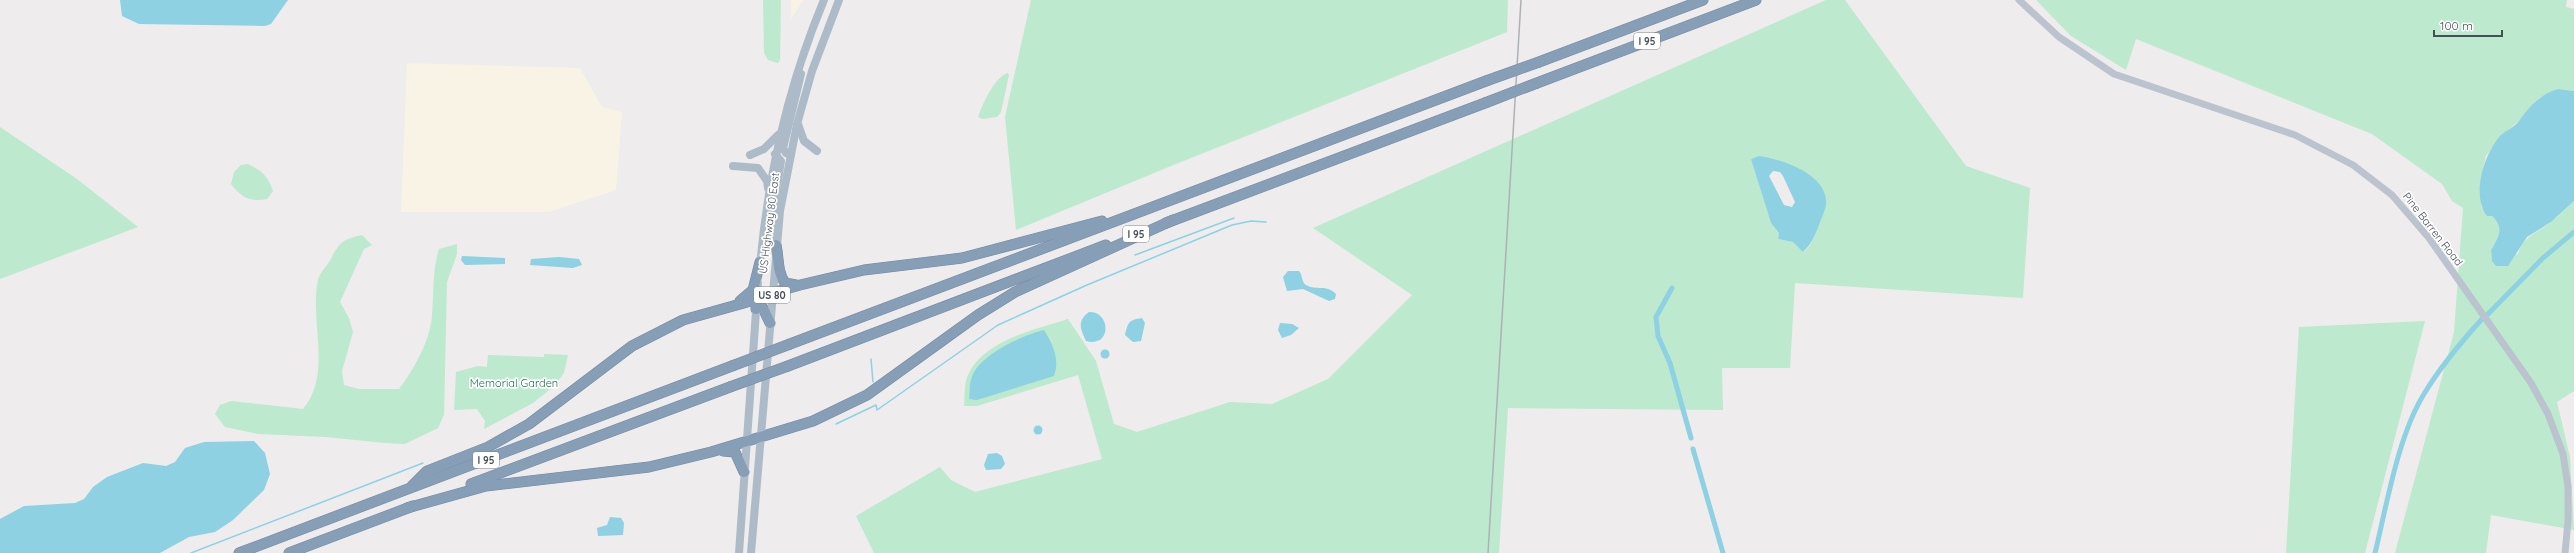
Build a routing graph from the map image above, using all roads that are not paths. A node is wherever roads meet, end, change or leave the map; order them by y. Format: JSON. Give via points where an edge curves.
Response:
{"nodes":[{"id":1,"x":824,"y":0,"type":"edge"},
{"id":2,"x":839,"y":0,"type":"edge"},
{"id":3,"x":1703,"y":0,"type":"edge"},
{"id":4,"x":1756,"y":0,"type":"edge"},
{"id":5,"x":2019,"y":0,"type":"edge"},
{"id":6,"x":806,"y":45,"type":"junction"},
{"id":7,"x":797,"y":122,"type":"junction"},
{"id":8,"x":780,"y":133,"type":"junction"},
{"id":9,"x":818,"y":151,"type":"dead end"},
{"id":10,"x":775,"y":154,"type":"junction"},
{"id":11,"x":750,"y":155,"type":"dead end"},
{"id":12,"x":790,"y":155,"type":"junction"},
{"id":13,"x":732,"y":166,"type":"dead end"},
{"id":14,"x":768,"y":193,"type":"junction"},
{"id":15,"x":1141,"y":212,"type":"junction"},
{"id":16,"x":1173,"y":220,"type":"junction"},
{"id":17,"x":776,"y":245,"type":"junction"},
{"id":18,"x":760,"y":262,"type":"junction"},
{"id":19,"x":774,"y":268,"type":"junction"},
{"id":20,"x":800,"y":285,"type":"junction"},
{"id":21,"x":772,"y":293,"type":"junction"},
{"id":22,"x":733,"y":305,"type":"junction"},
{"id":23,"x":757,"y":305,"type":"junction"},
{"id":24,"x":770,"y":322,"type":"junction"},
{"id":25,"x":762,"y":436,"type":"junction"},
{"id":26,"x":747,"y":441,"type":"junction"},
{"id":27,"x":711,"y":452,"type":"junction"},
{"id":28,"x":744,"y":472,"type":"junction"},
{"id":29,"x":407,"y":490,"type":"junction"},
{"id":30,"x":407,"y":508,"type":"junction"},
{"id":31,"x":239,"y":553,"type":"edge"},
{"id":32,"x":289,"y":553,"type":"edge"},
{"id":33,"x":739,"y":553,"type":"edge"},
{"id":34,"x":751,"y":553,"type":"edge"},
{"id":35,"x":2565,"y":553,"type":"edge"}],
"edges":[{"from":1,"to":6,"type":"main road","name":"US Highway 80 East","number":"US 80"},
{"from":2,"to":7,"type":"main road","name":"US Highway 80 East","number":"US 80","via":[[812,71]]},
{"from":3,"to":15,"type":"highway","number":"I 95","bridge":true},
{"from":4,"to":16,"type":"highway","number":"I 95","bridge":true},
{"from":5,"to":35,"type":"main road","name":"Pine Barren Road","via":[[2059,37],[2114,74],[2295,135],[2353,165],[2392,195],[2442,257],[2531,383],[2548,414],[2563,454],[2568,487]]},
{"from":6,"to":8,"type":"main road","name":"US Highway 80 East","number":"US 80"},
{"from":6,"to":12,"type":"main road","via":[[783,148]]},
{"from":7,"to":9,"type":"main road","via":[[804,141]]},
{"from":7,"to":12,"type":"main road","name":"US Highway 80 East","number":"US 80"},
{"from":8,"to":10,"type":"main road","name":"US Highway 80 East","number":"US 80"},
{"from":8,"to":11,"type":"main road","via":[[770,144]]},
{"from":10,"to":14,"type":"main road","name":"US Highway 80 East","number":"US 80"},
{"from":10,"to":19,"type":"main road","via":[[781,161],[772,222]]},
{"from":12,"to":17,"type":"main road","name":"US Highway 80 East","number":"US 80"},
{"from":13,"to":14,"type":"main road","via":[[758,168],[767,181]]},
{"from":14,"to":18,"type":"main road","name":"US Highway 80 East","number":"US 80"},
{"from":15,"to":20,"type":"highway","via":[[962,258],[864,270]]},
{"from":15,"to":29,"type":"highway","number":"I 95","bridge":true},
{"from":16,"to":25,"type":"highway","via":[[1015,292],[978,315],[867,395],[839,410],[787,430]]},
{"from":16,"to":30,"type":"highway","number":"I 95","bridge":true},
{"from":17,"to":19,"type":"main road","name":"US Highway 80 East","number":"US 80"},
{"from":17,"to":20,"type":"highway","via":[[779,272],[785,283]]},
{"from":18,"to":22,"type":"highway","via":[[754,290]]},
{"from":18,"to":23,"type":"main road","name":"US Highway 80 East","number":"US 80"},
{"from":19,"to":21,"type":"main road","name":"US Highway 80 East","number":"US 80"},
{"from":20,"to":21,"type":"highway"},
{"from":21,"to":23,"type":"highway"},
{"from":21,"to":24,"type":"main road","name":"US Highway 80 East","number":"US 80"},
{"from":22,"to":23,"type":"highway"},
{"from":22,"to":29,"type":"highway","via":[[683,320],[632,346],[528,424],[488,447],[427,471]]},
{"from":23,"to":24,"type":"highway","via":[[766,311]]},
{"from":23,"to":26,"type":"main road","name":"US Highway 80 East","number":"US 80"},
{"from":24,"to":25,"type":"main road","name":"US Highway 80 East","number":"US 80"},
{"from":25,"to":26,"type":"highway"},
{"from":25,"to":34,"type":"main road","name":"US Highway 80 East","number":"US 80"},
{"from":26,"to":27,"type":"highway"},
{"from":26,"to":28,"type":"main road","name":"US Highway 80 East","number":"US 80"},
{"from":27,"to":28,"type":"highway","via":[[736,452]]},
{"from":27,"to":30,"type":"highway","via":[[619,472],[486,486]]},
{"from":28,"to":33,"type":"main road","name":"US Highway 80 East","number":"US 80"},
{"from":29,"to":31,"type":"highway","number":"I 95"},
{"from":30,"to":32,"type":"highway","number":"I 95"}]}
